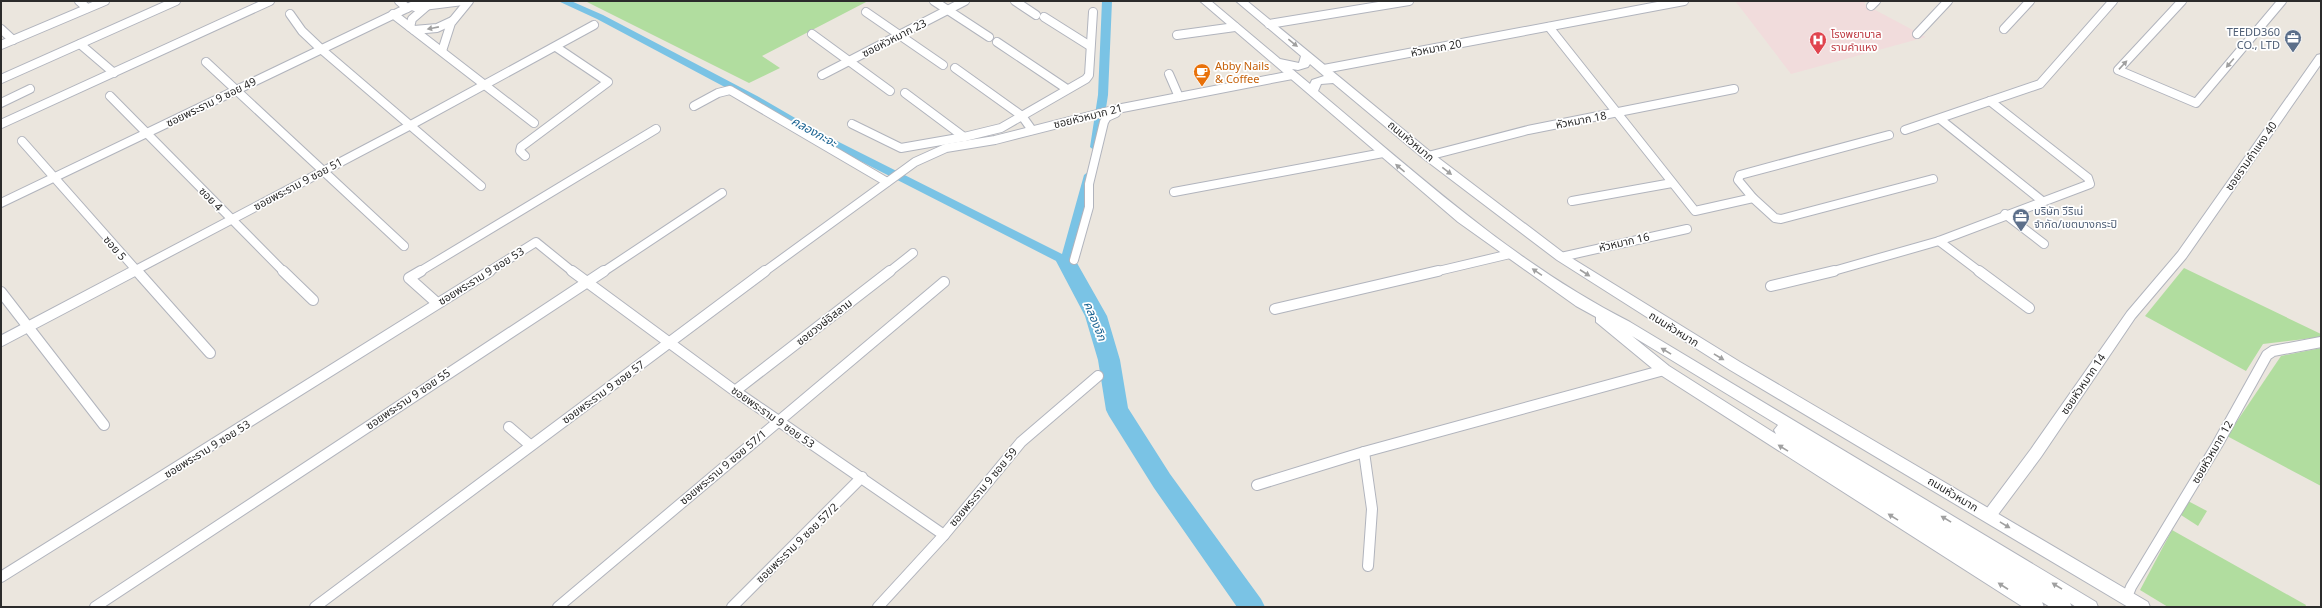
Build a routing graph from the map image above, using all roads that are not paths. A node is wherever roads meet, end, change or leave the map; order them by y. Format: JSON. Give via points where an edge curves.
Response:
{"nodes":[{"id":1,"x":79,"y":1,"type":"edge"},
{"id":2,"x":105,"y":1,"type":"edge"},
{"id":3,"x":176,"y":1,"type":"edge"},
{"id":4,"x":270,"y":1,"type":"edge"},
{"id":5,"x":399,"y":1,"type":"edge"},
{"id":6,"x":422,"y":1,"type":"edge"},
{"id":7,"x":464,"y":1,"type":"edge"},
{"id":8,"x":469,"y":1,"type":"edge"},
{"id":9,"x":934,"y":1,"type":"edge"},
{"id":10,"x":966,"y":1,"type":"edge"},
{"id":11,"x":1015,"y":1,"type":"edge"},
{"id":12,"x":1204,"y":1,"type":"edge"},
{"id":13,"x":1241,"y":1,"type":"edge"},
{"id":14,"x":1409,"y":1,"type":"edge"},
{"id":15,"x":1684,"y":1,"type":"edge"},
{"id":16,"x":1948,"y":1,"type":"edge"},
{"id":17,"x":2030,"y":1,"type":"edge"},
{"id":18,"x":2113,"y":1,"type":"edge"},
{"id":19,"x":2182,"y":1,"type":"edge"},
{"id":20,"x":2282,"y":1,"type":"edge"},
{"id":21,"x":429,"y":5,"type":"junction"},
{"id":22,"x":88,"y":8,"type":"junction"},
{"id":23,"x":404,"y":9,"type":"junction"},
{"id":24,"x":947,"y":10,"type":"junction"},
{"id":25,"x":866,"y":12,"type":"dead end"},
{"id":26,"x":1093,"y":12,"type":"dead end"},
{"id":27,"x":290,"y":14,"type":"dead end"},
{"id":28,"x":393,"y":14,"type":"junction"},
{"id":29,"x":1036,"y":15,"type":"dead end"},
{"id":30,"x":1044,"y":17,"type":"dead end"},
{"id":31,"x":452,"y":21,"type":"junction"},
{"id":32,"x":1269,"y":24,"type":"junction"},
{"id":33,"x":594,"y":25,"type":"dead end"},
{"id":34,"x":1235,"y":27,"type":"junction"},
{"id":35,"x":1549,"y":27,"type":"junction"},
{"id":36,"x":412,"y":28,"type":"junction"},
{"id":37,"x":1,"y":29,"type":"edge"},
{"id":38,"x":2004,"y":29,"type":"dead end"},
{"id":39,"x":812,"y":34,"type":"dead end"},
{"id":40,"x":899,"y":34,"type":"junction"},
{"id":41,"x":1916,"y":34,"type":"dead end"},
{"id":42,"x":1177,"y":35,"type":"dead end"},
{"id":43,"x":989,"y":37,"type":"dead end"},
{"id":44,"x":13,"y":40,"type":"junction"},
{"id":45,"x":997,"y":42,"type":"dead end"},
{"id":46,"x":80,"y":44,"type":"junction"},
{"id":47,"x":1,"y":45,"type":"edge"},
{"id":48,"x":1090,"y":46,"type":"junction"},
{"id":49,"x":556,"y":47,"type":"junction"},
{"id":50,"x":321,"y":50,"type":"junction"},
{"id":51,"x":442,"y":51,"type":"junction"},
{"id":52,"x":1307,"y":55,"type":"junction"},
{"id":53,"x":2321,"y":57,"type":"edge"},
{"id":54,"x":849,"y":61,"type":"junction"},
{"id":55,"x":206,"y":62,"type":"dead end"},
{"id":56,"x":1277,"y":62,"type":"junction"},
{"id":57,"x":943,"y":65,"type":"dead end"},
{"id":58,"x":955,"y":68,"type":"dead end"},
{"id":59,"x":1324,"y":69,"type":"junction"},
{"id":60,"x":114,"y":73,"type":"junction"},
{"id":61,"x":1169,"y":74,"type":"dead end"},
{"id":62,"x":822,"y":75,"type":"dead end"},
{"id":63,"x":1292,"y":75,"type":"junction"},
{"id":64,"x":1,"y":79,"type":"edge"},
{"id":65,"x":1338,"y":80,"type":"junction"},
{"id":66,"x":485,"y":84,"type":"junction"},
{"id":67,"x":30,"y":89,"type":"dead end"},
{"id":68,"x":1067,"y":89,"type":"junction"},
{"id":69,"x":1734,"y":89,"type":"dead end"},
{"id":70,"x":236,"y":90,"type":"junction"},
{"id":71,"x":890,"y":90,"type":"dead end"},
{"id":72,"x":1312,"y":92,"type":"junction"},
{"id":73,"x":905,"y":93,"type":"dead end"},
{"id":74,"x":110,"y":96,"type":"dead end"},
{"id":75,"x":1179,"y":97,"type":"junction"},
{"id":76,"x":1990,"y":101,"type":"junction"},
{"id":77,"x":1,"y":103,"type":"edge"},
{"id":78,"x":694,"y":106,"type":"dead end"},
{"id":79,"x":1120,"y":108,"type":"junction"},
{"id":80,"x":1617,"y":112,"type":"junction"},
{"id":81,"x":1022,"y":116,"type":"junction"},
{"id":82,"x":1940,"y":119,"type":"junction"},
{"id":83,"x":534,"y":123,"type":"dead end"},
{"id":84,"x":1,"y":124,"type":"edge"},
{"id":85,"x":852,"y":124,"type":"dead end"},
{"id":86,"x":409,"y":126,"type":"junction"},
{"id":87,"x":656,"y":129,"type":"dead end"},
{"id":88,"x":1032,"y":130,"type":"junction"},
{"id":89,"x":1905,"y":130,"type":"dead end"},
{"id":90,"x":148,"y":133,"type":"junction"},
{"id":91,"x":1889,"y":135,"type":"dead end"},
{"id":92,"x":964,"y":137,"type":"junction"},
{"id":93,"x":22,"y":141,"type":"dead end"},
{"id":94,"x":1382,"y":153,"type":"junction"},
{"id":95,"x":525,"y":156,"type":"dead end"},
{"id":96,"x":1428,"y":156,"type":"junction"},
{"id":97,"x":323,"y":171,"type":"junction"},
{"id":98,"x":54,"y":178,"type":"junction"},
{"id":99,"x":1933,"y":179,"type":"dead end"},
{"id":100,"x":889,"y":180,"type":"junction"},
{"id":101,"x":1672,"y":183,"type":"junction"},
{"id":102,"x":481,"y":186,"type":"dead end"},
{"id":103,"x":722,"y":192,"type":"dead end"},
{"id":104,"x":1174,"y":192,"type":"dead end"},
{"id":105,"x":1752,"y":198,"type":"junction"},
{"id":106,"x":2041,"y":200,"type":"junction"},
{"id":107,"x":1572,"y":201,"type":"dead end"},
{"id":108,"x":1,"y":203,"type":"edge"},
{"id":109,"x":2006,"y":214,"type":"junction"},
{"id":110,"x":230,"y":219,"type":"junction"},
{"id":111,"x":1687,"y":229,"type":"dead end"},
{"id":112,"x":1939,"y":241,"type":"junction"},
{"id":113,"x":2044,"y":244,"type":"dead end"},
{"id":114,"x":404,"y":246,"type":"dead end"},
{"id":115,"x":913,"y":253,"type":"dead end"},
{"id":116,"x":1510,"y":254,"type":"junction"},
{"id":117,"x":2182,"y":255,"type":"joint"},
{"id":118,"x":1561,"y":257,"type":"junction"},
{"id":119,"x":1074,"y":260,"type":"dead end"},
{"id":120,"x":135,"y":270,"type":"junction"},
{"id":121,"x":585,"y":281,"type":"junction"},
{"id":122,"x":944,"y":282,"type":"dead end"},
{"id":123,"x":1771,"y":286,"type":"dead end"},
{"id":124,"x":1,"y":292,"type":"edge"},
{"id":125,"x":313,"y":300,"type":"dead end"},
{"id":126,"x":437,"y":303,"type":"junction"},
{"id":127,"x":1580,"y":303,"type":"junction"},
{"id":128,"x":2029,"y":308,"type":"dead end"},
{"id":129,"x":1275,"y":309,"type":"dead end"},
{"id":130,"x":28,"y":327,"type":"junction"},
{"id":131,"x":1,"y":341,"type":"edge"},
{"id":132,"x":670,"y":342,"type":"junction"},
{"id":133,"x":2321,"y":342,"type":"edge"},
{"id":134,"x":210,"y":353,"type":"dead end"},
{"id":135,"x":1664,"y":370,"type":"junction"},
{"id":136,"x":1098,"y":376,"type":"dead end"},
{"id":137,"x":1711,"y":378,"type":"junction"},
{"id":138,"x":735,"y":391,"type":"junction"},
{"id":139,"x":778,"y":420,"type":"junction"},
{"id":140,"x":104,"y":426,"type":"dead end"},
{"id":141,"x":509,"y":427,"type":"dead end"},
{"id":142,"x":530,"y":445,"type":"junction"},
{"id":143,"x":1364,"y":452,"type":"junction"},
{"id":144,"x":862,"y":477,"type":"junction"},
{"id":145,"x":1257,"y":485,"type":"dead end"},
{"id":146,"x":1989,"y":516,"type":"junction"},
{"id":147,"x":944,"y":535,"type":"junction"},
{"id":148,"x":1368,"y":566,"type":"dead end"},
{"id":149,"x":1,"y":577,"type":"edge"},
{"id":150,"x":2127,"y":597,"type":"junction"},
{"id":151,"x":95,"y":607,"type":"edge"},
{"id":152,"x":315,"y":607,"type":"edge"},
{"id":153,"x":558,"y":607,"type":"edge"},
{"id":154,"x":732,"y":607,"type":"edge"},
{"id":155,"x":878,"y":607,"type":"edge"},
{"id":156,"x":2036,"y":607,"type":"edge"},
{"id":157,"x":2064,"y":607,"type":"edge"},
{"id":158,"x":2090,"y":607,"type":"edge"},
{"id":159,"x":2142,"y":607,"type":"edge"}],
"edges":[{"from":1,"to":22,"type":"street"},
{"from":2,"to":22,"type":"street"},
{"from":3,"to":46,"type":"street"},
{"from":4,"to":60,"type":"street"},
{"from":5,"to":23,"type":"street"},
{"from":6,"to":23,"type":"street","name":"ซอยพระราม 9 ซอย 49"},
{"from":7,"to":21,"type":"street"},
{"from":8,"to":31,"type":"street"},
{"from":9,"to":24,"type":"street"},
{"from":10,"to":24,"type":"street","name":"ซอยหัวหมาก 23"},
{"from":11,"to":29,"type":"street"},
{"from":12,"to":34,"type":"main road","name":"ถนนหัวหมาก"},
{"from":13,"to":32,"type":"main road","name":"ถนนหัวหมาก"},
{"from":14,"to":32,"type":"street"},
{"from":15,"to":35,"type":"street","name":"หัวหมาก 20"},
{"from":16,"to":41,"type":"street"},
{"from":17,"to":38,"type":"street"},
{"from":18,"to":76,"type":"street","via":[[2040,84]]},
{"from":20,"to":19,"type":"street","one_way":true,"via":[[2196,102],[2118,70]]},
{"from":21,"to":23,"type":"street"},
{"from":21,"to":36,"type":"street","via":[[415,15],[410,23]]},
{"from":22,"to":44,"type":"street"},
{"from":23,"to":28,"type":"street","name":"ซอยพระราม 9 ซอย 49"},
{"from":24,"to":40,"type":"street","name":"ซอยหัวหมาก 23"},
{"from":24,"to":43,"type":"street"},
{"from":25,"to":40,"type":"street"},
{"from":26,"to":48,"type":"street"},
{"from":27,"to":50,"type":"street"},
{"from":28,"to":36,"type":"street"},
{"from":28,"to":50,"type":"street","name":"ซอยพระราม 9 ซอย 49"},
{"from":30,"to":48,"type":"street"},
{"from":31,"to":36,"type":"street","one_way":true,"via":[[436,28]]},
{"from":31,"to":51,"type":"street"},
{"from":32,"to":52,"type":"main road","name":"ถนนหัวหมาก","one_way":true},
{"from":33,"to":49,"type":"street","name":"ซอยพระราม 9 ซอย 51"},
{"from":34,"to":42,"type":"street"},
{"from":34,"to":56,"type":"main road","name":"ถนนหัวหมาก"},
{"from":35,"to":59,"type":"street","name":"หัวหมาก 20"},
{"from":35,"to":80,"type":"street"},
{"from":36,"to":51,"type":"street"},
{"from":37,"to":44,"type":"street"},
{"from":39,"to":54,"type":"street"},
{"from":40,"to":54,"type":"street","name":"ซอยหัวหมาก 23"},
{"from":40,"to":57,"type":"street"},
{"from":44,"to":47,"type":"street"},
{"from":45,"to":68,"type":"street"},
{"from":46,"to":60,"type":"street"},
{"from":46,"to":64,"type":"street"},
{"from":48,"to":68,"type":"street","via":[[1089,75]]},
{"from":49,"to":66,"type":"street","name":"ซอยพระราม 9 ซอย 51"},
{"from":49,"to":95,"type":"street","via":[[608,82],[521,147],[520,152]]},
{"from":50,"to":70,"type":"street","name":"ซอยพระราม 9 ซอย 49"},
{"from":50,"to":86,"type":"street"},
{"from":51,"to":66,"type":"street"},
{"from":52,"to":56,"type":"main road","via":[[1304,65],[1298,67]]},
{"from":52,"to":59,"type":"main road","name":"ถนนหัวหมาก"},
{"from":53,"to":117,"type":"street","name":"ซอยรามคำแหง 40"},
{"from":54,"to":62,"type":"street","name":"ซอยหัวหมาก 23"},
{"from":54,"to":71,"type":"street"},
{"from":55,"to":70,"type":"street"},
{"from":56,"to":63,"type":"main road","name":"ถนนหัวหมาก"},
{"from":58,"to":81,"type":"street"},
{"from":59,"to":65,"type":"main road","name":"ถนนหัวหมาก"},
{"from":60,"to":84,"type":"street"},
{"from":61,"to":75,"type":"street"},
{"from":63,"to":72,"type":"main road","name":"ถนนหัวหมาก"},
{"from":63,"to":75,"type":"street","name":"ซอยหัวหมาก 21"},
{"from":65,"to":72,"type":"main road","via":[[1323,79],[1316,82]]},
{"from":65,"to":96,"type":"main road","name":"ถนนหัวหมาก"},
{"from":66,"to":83,"type":"street"},
{"from":66,"to":86,"type":"street","name":"ซอยพระราม 9 ซอย 51"},
{"from":67,"to":77,"type":"street"},
{"from":68,"to":81,"type":"street"},
{"from":69,"to":80,"type":"street","name":"หัวหมาก 18"},
{"from":70,"to":90,"type":"street","name":"ซอยพระราม 9 ซอย 49"},
{"from":70,"to":97,"type":"street"},
{"from":72,"to":94,"type":"main road","name":"ถนนหัวหมาก"},
{"from":73,"to":92,"type":"street"},
{"from":74,"to":90,"type":"street","name":"ซอย 4"},
{"from":75,"to":79,"type":"street","name":"ซอยหัวหมาก 21"},
{"from":76,"to":82,"type":"street"},
{"from":76,"to":106,"type":"street","via":[[2090,182]]},
{"from":78,"to":100,"type":"street","via":[[718,93],[730,90]]},
{"from":79,"to":88,"type":"street","name":"ซอยหัวหมาก 21"},
{"from":79,"to":119,"type":"street","via":[[1104,122],[1089,184],[1089,207]]},
{"from":80,"to":96,"type":"street","name":"หัวหมาก 18","via":[[1528,130]]},
{"from":80,"to":101,"type":"street"},
{"from":81,"to":88,"type":"street"},
{"from":81,"to":92,"type":"street","via":[[994,131]]},
{"from":82,"to":89,"type":"street"},
{"from":82,"to":106,"type":"street"},
{"from":85,"to":92,"type":"street","via":[[901,148]]},
{"from":86,"to":97,"type":"street","name":"ซอยพระราม 9 ซอย 51"},
{"from":86,"to":102,"type":"street"},
{"from":87,"to":126,"type":"street","via":[[409,278]]},
{"from":88,"to":100,"type":"street","name":"ซอยหัวหมาก 21","via":[[995,140],[946,148],[915,162]]},
{"from":90,"to":98,"type":"street","name":"ซอยพระราม 9 ซอย 49"},
{"from":90,"to":110,"type":"street","name":"ซอย 4"},
{"from":91,"to":105,"type":"street","via":[[1740,175],[1738,180]]},
{"from":93,"to":98,"type":"street","name":"ซอย 5"},
{"from":94,"to":104,"type":"street"},
{"from":116,"to":94,"type":"main road","name":"ถนนหัวหมาก","one_way":true,"via":[[1462,219]]},
{"from":96,"to":118,"type":"main road","name":"ถนนหัวหมาก","one_way":true},
{"from":97,"to":110,"type":"street","name":"ซอยพระราม 9 ซอย 51"},
{"from":97,"to":114,"type":"street"},
{"from":98,"to":108,"type":"street","name":"ซอยพระราม 9 ซอย 49"},
{"from":98,"to":120,"type":"street","name":"ซอย 5"},
{"from":99,"to":105,"type":"street","via":[[1780,219]]},
{"from":100,"to":132,"type":"street","name":"ซอยพระราม 9 ซอย 57"},
{"from":101,"to":105,"type":"street","via":[[1695,211]]},
{"from":101,"to":107,"type":"street"},
{"from":103,"to":121,"type":"street","name":"ซอยพระราม 9 ซอย 55"},
{"from":106,"to":109,"type":"street"},
{"from":109,"to":112,"type":"street"},
{"from":109,"to":113,"type":"street"},
{"from":110,"to":120,"type":"street","name":"ซอยพระราม 9 ซอย 51"},
{"from":110,"to":125,"type":"street","name":"ซอย 4"},
{"from":111,"to":118,"type":"street","name":"หัวหมาก 16"},
{"from":112,"to":123,"type":"street"},
{"from":112,"to":128,"type":"street"},
{"from":115,"to":138,"type":"street","name":"ซอยวงษ์อิสลาม"},
{"from":127,"to":116,"type":"main road","name":"ถนนหัวหมาก","one_way":true},
{"from":116,"to":129,"type":"street"},
{"from":117,"to":146,"type":"street","name":"ซอยหัวหมาก 14","via":[[2131,315],[2036,453]]},
{"from":118,"to":146,"type":"main road","name":"ถนนหัวหมาก","one_way":true,"via":[[1710,351]]},
{"from":120,"to":130,"type":"street","name":"ซอยพระราม 9 ซอย 51"},
{"from":120,"to":134,"type":"street","name":"ซอย 5"},
{"from":121,"to":126,"type":"street","name":"ซอยพระราม 9 ซอย 53","via":[[536,242]]},
{"from":121,"to":132,"type":"street","name":"ซอยพระราม 9 ซอย 53"},
{"from":121,"to":151,"type":"street","name":"ซอยพระราม 9 ซอย 55"},
{"from":122,"to":139,"type":"street","name":"ซอยพระราม 9 ซอย 57/1"},
{"from":124,"to":130,"type":"street"},
{"from":126,"to":149,"type":"street","name":"ซอยพระราม 9 ซอย 53"},
{"from":127,"to":135,"type":"main road"},
{"from":137,"to":127,"type":"main road","name":"ถนนหัวหมาก","one_way":true,"via":[[1625,326]]},
{"from":130,"to":131,"type":"street","name":"ซอยพระราม 9 ซอย 51"},
{"from":130,"to":140,"type":"street"},
{"from":132,"to":138,"type":"street","name":"ซอยพระราม 9 ซอย 53"},
{"from":132,"to":142,"type":"street","name":"ซอยพระราม 9 ซอย 57"},
{"from":133,"to":150,"type":"street","name":"ซอยหัวหมาก 12","via":[[2273,351],[2267,355]]},
{"from":135,"to":143,"type":"street"},
{"from":156,"to":135,"type":"main road","one_way":true},
{"from":136,"to":147,"type":"street","name":"ซอยพระราม 9 ซอย 59","via":[[1021,442]]},
{"from":137,"to":157,"type":"main road","via":[[1796,440]]},
{"from":158,"to":137,"type":"main road","name":"ถนนหัวหมาก","one_way":true},
{"from":138,"to":139,"type":"street","name":"ซอยพระราม 9 ซอย 53"},
{"from":139,"to":144,"type":"street","name":"ซอยพระราม 9 ซอย 53"},
{"from":139,"to":153,"type":"street","name":"ซอยพระราม 9 ซอย 57/1"},
{"from":141,"to":142,"type":"street"},
{"from":142,"to":152,"type":"street","name":"ซอยพระราม 9 ซอย 57"},
{"from":143,"to":145,"type":"street"},
{"from":143,"to":148,"type":"street","via":[[1372,505],[1372,542]]},
{"from":144,"to":147,"type":"street","name":"ซอยพระราม 9 ซอย 53"},
{"from":144,"to":154,"type":"street","name":"ซอยพระราม 9 ซอย 57/2"},
{"from":146,"to":150,"type":"main road","name":"ถนนหัวหมาก","one_way":true},
{"from":147,"to":155,"type":"street","name":"ซอยพระราม 9 ซอย 59"},
{"from":150,"to":159,"type":"main road","name":"ถนนหัวหมาก"}]}
